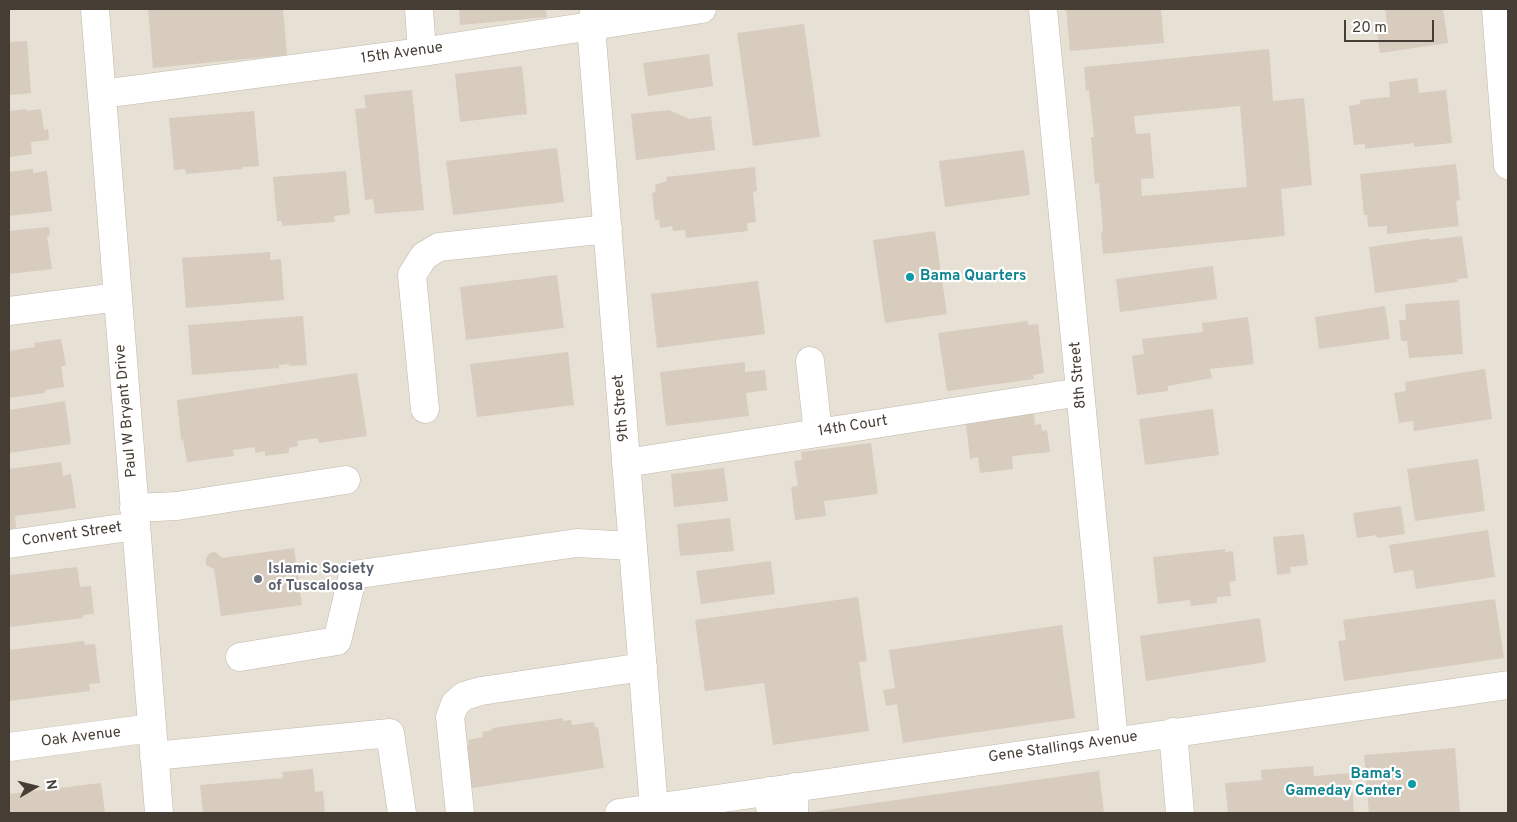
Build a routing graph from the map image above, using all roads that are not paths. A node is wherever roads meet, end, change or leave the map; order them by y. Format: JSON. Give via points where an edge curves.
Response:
{"nodes":[{"id":1,"x":95,"y":9,"type":"edge"},
{"id":2,"x":419,"y":9,"type":"edge"},
{"id":3,"x":702,"y":9,"type":"edge"},
{"id":4,"x":1043,"y":9,"type":"edge"},
{"id":5,"x":1496,"y":9,"type":"edge"},
{"id":6,"x":593,"y":17,"type":"edge"},
{"id":7,"x":422,"y":52,"type":"junction"},
{"id":8,"x":102,"y":94,"type":"junction"},
{"id":9,"x":1508,"y":165,"type":"edge"},
{"id":10,"x":608,"y":229,"type":"junction"},
{"id":11,"x":118,"y":296,"type":"junction"},
{"id":12,"x":9,"y":311,"type":"edge"},
{"id":13,"x":810,"y":361,"type":"dead end"},
{"id":14,"x":1080,"y":392,"type":"junction"},
{"id":15,"x":426,"y":409,"type":"dead end"},
{"id":16,"x":818,"y":433,"type":"junction"},
{"id":17,"x":626,"y":462,"type":"junction"},
{"id":18,"x":346,"y":480,"type":"dead end"},
{"id":19,"x":135,"y":517,"type":"junction"},
{"id":20,"x":9,"y":544,"type":"edge"},
{"id":21,"x":633,"y":546,"type":"junction"},
{"id":22,"x":240,"y":658,"type":"dead end"},
{"id":23,"x":643,"y":667,"type":"junction"},
{"id":24,"x":1508,"y":688,"type":"edge"},
{"id":25,"x":152,"y":728,"type":"junction"},
{"id":26,"x":1173,"y":732,"type":"junction"},
{"id":27,"x":1114,"y":740,"type":"junction"},
{"id":28,"x":9,"y":747,"type":"edge"},
{"id":29,"x":154,"y":756,"type":"junction"},
{"id":30,"x":795,"y":787,"type":"junction"},
{"id":31,"x":770,"y":802,"type":"edge"},
{"id":32,"x":654,"y":808,"type":"junction"},
{"id":33,"x":159,"y":813,"type":"edge"},
{"id":34,"x":402,"y":813,"type":"edge"},
{"id":35,"x":460,"y":813,"type":"edge"},
{"id":36,"x":619,"y":813,"type":"edge"},
{"id":37,"x":794,"y":813,"type":"edge"},
{"id":38,"x":1180,"y":813,"type":"edge"}],
"edges":[{"from":1,"to":8,"type":"street","name":"Paul W Bryant Drive"},
{"from":2,"to":7,"type":"street"},
{"from":3,"to":6,"type":"street","name":"15th Avenue"},
{"from":4,"to":14,"type":"street","name":"8th Street"},
{"from":5,"to":9,"type":"street"},
{"from":6,"to":7,"type":"street","name":"15th Avenue"},
{"from":6,"to":10,"type":"street","name":"9th Street"},
{"from":7,"to":8,"type":"street","name":"15th Avenue"},
{"from":8,"to":11,"type":"street","name":"Paul W Bryant Drive"},
{"from":10,"to":15,"type":"street","via":[[439,247],[424,256],[412,275]]},
{"from":10,"to":17,"type":"street","name":"9th Street"},
{"from":11,"to":12,"type":"street"},
{"from":11,"to":19,"type":"street","name":"Paul W Bryant Drive"},
{"from":13,"to":16,"type":"street"},
{"from":14,"to":16,"type":"street","name":"14th Court"},
{"from":14,"to":27,"type":"street","name":"8th Street"},
{"from":16,"to":17,"type":"street","name":"14th Court"},
{"from":17,"to":21,"type":"street","name":"9th Street"},
{"from":18,"to":19,"type":"street","name":"Convent Street","via":[[177,506]]},
{"from":19,"to":20,"type":"street","name":"Convent Street"},
{"from":19,"to":25,"type":"street","name":"Paul W Bryant Drive"},
{"from":21,"to":22,"type":"street","via":[[577,543],[353,575],[337,641]]},
{"from":21,"to":23,"type":"street","name":"9th Street"},
{"from":23,"to":32,"type":"street","name":"9th Street"},
{"from":23,"to":35,"type":"street","via":[[464,696],[454,704],[450,717]]},
{"from":24,"to":26,"type":"street","name":"Gene Stallings Avenue"},
{"from":25,"to":28,"type":"street","name":"Oak Avenue"},
{"from":25,"to":29,"type":"street","name":"Paul W Bryant Drive"},
{"from":26,"to":27,"type":"street","name":"Gene Stallings Avenue"},
{"from":26,"to":38,"type":"street"},
{"from":27,"to":30,"type":"street","name":"Gene Stallings Avenue"},
{"from":29,"to":33,"type":"street","name":"Paul W Bryant Drive"},
{"from":29,"to":34,"type":"street","via":[[390,733]]},
{"from":30,"to":31,"type":"street","name":"Gene Stallings Avenue"},
{"from":30,"to":37,"type":"street"},
{"from":31,"to":32,"type":"street","name":"Gene Stallings Avenue"},
{"from":32,"to":36,"type":"street","name":"Gene Stallings Avenue"}]}
